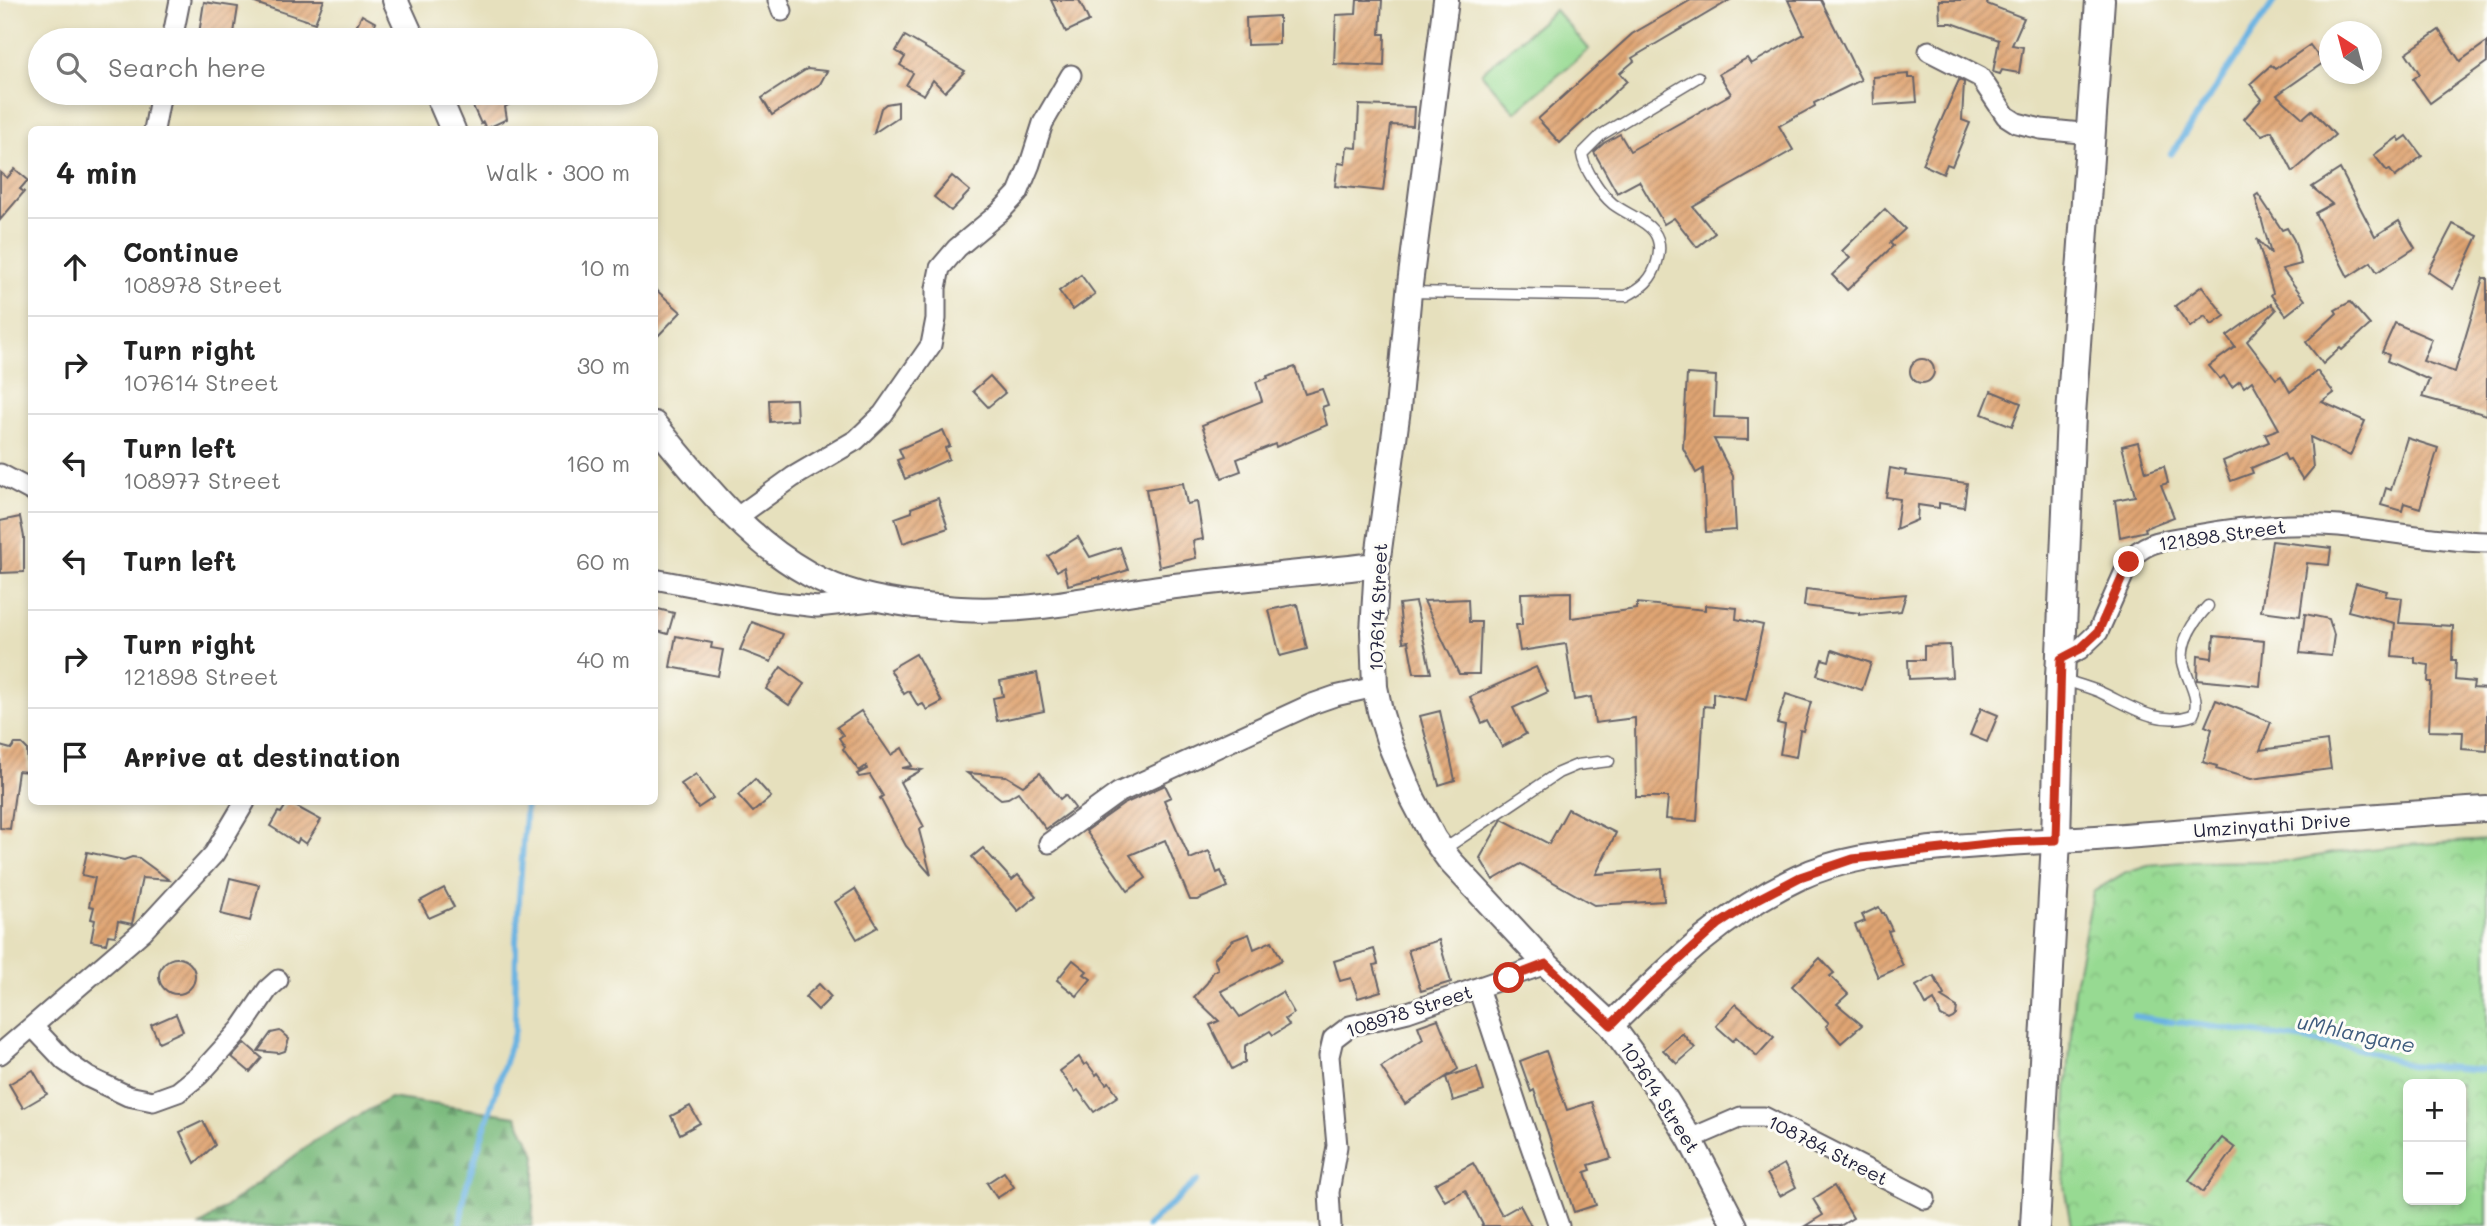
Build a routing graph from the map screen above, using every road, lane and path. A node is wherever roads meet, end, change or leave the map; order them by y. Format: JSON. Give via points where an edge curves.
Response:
{"nodes":[{"id":1,"x":180,"y":0,"type":"edge"},
{"id":2,"x":395,"y":0,"type":"edge"},
{"id":3,"x":1446,"y":0,"type":"edge"},
{"id":4,"x":2100,"y":0,"type":"edge"},
{"id":5,"x":174,"y":28,"type":"edge"},
{"id":6,"x":408,"y":28,"type":"edge"},
{"id":7,"x":1929,"y":51,"type":"dead end"},
{"id":8,"x":1071,"y":75,"type":"dead end"},
{"id":9,"x":1698,"y":76,"type":"dead end"},
{"id":10,"x":159,"y":105,"type":"edge"},
{"id":11,"x":442,"y":105,"type":"edge"},
{"id":12,"x":155,"y":126,"type":"edge"},
{"id":13,"x":451,"y":126,"type":"edge"},
{"id":14,"x":2091,"y":134,"type":"junction"},
{"id":15,"x":1409,"y":292,"type":"junction"},
{"id":16,"x":658,"y":429,"type":"edge"},
{"id":17,"x":0,"y":474,"type":"edge"},
{"id":18,"x":28,"y":489,"type":"edge"},
{"id":19,"x":736,"y":518,"type":"junction"},
{"id":20,"x":2487,"y":542,"type":"edge"},
{"id":21,"x":1377,"y":565,"type":"junction"},
{"id":22,"x":658,"y":580,"type":"edge"},
{"id":23,"x":876,"y":600,"type":"junction"},
{"id":24,"x":2207,"y":607,"type":"dead end"},
{"id":25,"x":2060,"y":668,"type":"junction"},
{"id":26,"x":1375,"y":687,"type":"junction"},
{"id":27,"x":1609,"y":761,"type":"dead end"},
{"id":28,"x":243,"y":805,"type":"edge"},
{"id":29,"x":2487,"y":808,"type":"edge"},
{"id":30,"x":2056,"y":840,"type":"junction"},
{"id":31,"x":1049,"y":843,"type":"dead end"},
{"id":32,"x":1442,"y":850,"type":"junction"},
{"id":33,"x":1546,"y":964,"type":"junction"},
{"id":34,"x":278,"y":980,"type":"dead end"},
{"id":35,"x":1478,"y":988,"type":"junction"},
{"id":36,"x":1611,"y":1025,"type":"junction"},
{"id":37,"x":33,"y":1027,"type":"junction"},
{"id":38,"x":0,"y":1054,"type":"edge"},
{"id":39,"x":1689,"y":1139,"type":"junction"},
{"id":40,"x":1925,"y":1199,"type":"dead end"},
{"id":41,"x":1331,"y":1226,"type":"edge"},
{"id":42,"x":1559,"y":1226,"type":"edge"},
{"id":43,"x":1735,"y":1226,"type":"edge"},
{"id":44,"x":2035,"y":1226,"type":"edge"}],
"edges":[{"from":1,"to":5,"type":"street"},
{"from":2,"to":6,"type":"street"},
{"from":3,"to":15,"type":"street","name":"107614 Street"},
{"from":4,"to":14,"type":"main road"},
{"from":7,"to":14,"type":"street","via":[[1980,78],[2006,116],[2017,123]]},
{"from":8,"to":19,"type":"street","via":[[1042,123],[1018,193],[940,268],[931,345],[883,414],[856,440]]},
{"from":9,"to":15,"type":"lane","via":[[1601,135],[1582,154],[1613,204],[1651,227],[1659,238],[1658,261],[1646,284],[1626,296]]},
{"from":10,"to":12,"type":"street"},
{"from":11,"to":13,"type":"street"},
{"from":14,"to":25,"type":"main road","via":[[2071,415]]},
{"from":15,"to":21,"type":"street","name":"107614 Street"},
{"from":16,"to":19,"type":"street"},
{"from":17,"to":18,"type":"street"},
{"from":19,"to":23,"type":"street","via":[[808,574]]},
{"from":20,"to":25,"type":"street","name":"121898 Street","via":[[2309,525],[2266,526],[2148,545],[2129,562],[2098,632]]},
{"from":21,"to":23,"type":"street","via":[[1005,609],[959,610]]},
{"from":21,"to":26,"type":"street","name":"107614 Street"},
{"from":22,"to":23,"type":"street","via":[[817,607]]},
{"from":24,"to":25,"type":"lane","via":[[2192,626],[2183,654],[2197,705],[2193,715],[2150,717]]},
{"from":25,"to":30,"type":"main road"},
{"from":26,"to":31,"type":"street","via":[[1312,704],[1118,793]]},
{"from":26,"to":32,"type":"street","name":"107614 Street","via":[[1390,744],[1413,799]]},
{"from":27,"to":32,"type":"lane","via":[[1558,773]]},
{"from":28,"to":37,"type":"street","via":[[214,854],[143,931]]},
{"from":29,"to":30,"type":"street","name":"Umzinyathi Drive"},
{"from":30,"to":36,"type":"street","name":"Umzinyathi Drive","via":[[1865,857],[1800,877],[1719,924]]},
{"from":30,"to":44,"type":"main road"},
{"from":32,"to":33,"type":"street","name":"107614 Street"},
{"from":33,"to":35,"type":"street","name":"108978 Street"},
{"from":33,"to":36,"type":"street","name":"107614 Street"},
{"from":34,"to":37,"type":"street","via":[[199,1075],[178,1092],[153,1101],[128,1096],[88,1077],[65,1061]]},
{"from":35,"to":41,"type":"street","name":"108978 Street","via":[[1350,1026],[1334,1039],[1329,1056],[1337,1146],[1329,1192]]},
{"from":35,"to":42,"type":"street"},
{"from":36,"to":39,"type":"street","name":"107614 Street"},
{"from":37,"to":38,"type":"street"},
{"from":39,"to":40,"type":"street","name":"108784 Street","via":[[1741,1117],[1764,1117]]},
{"from":39,"to":43,"type":"street","name":"107614 Street"}]}
